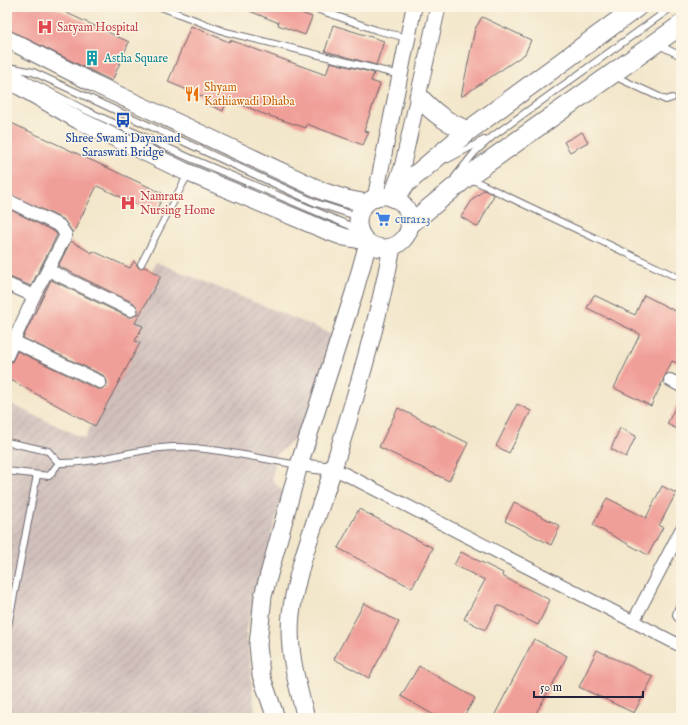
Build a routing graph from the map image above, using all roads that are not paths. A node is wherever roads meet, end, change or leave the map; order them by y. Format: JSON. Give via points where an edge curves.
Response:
{"nodes":[{"id":1,"x":161,"y":7,"type":"edge"},
{"id":2,"x":311,"y":7,"type":"edge"},
{"id":3,"x":414,"y":7,"type":"edge"},
{"id":4,"x":438,"y":7,"type":"edge"},
{"id":5,"x":636,"y":7,"type":"edge"},
{"id":6,"x":672,"y":7,"type":"edge"},
{"id":7,"x":679,"y":28,"type":"edge"},
{"id":8,"x":407,"y":38,"type":"junction"},
{"id":9,"x":7,"y":39,"type":"edge"},
{"id":10,"x":656,"y":43,"type":"junction"},
{"id":11,"x":681,"y":56,"type":"edge"},
{"id":12,"x":8,"y":71,"type":"edge"},
{"id":13,"x":400,"y":75,"type":"junction"},
{"id":14,"x":612,"y":75,"type":"junction"},
{"id":15,"x":419,"y":97,"type":"junction"},
{"id":16,"x":672,"y":98,"type":"dead end"},
{"id":17,"x":468,"y":131,"type":"junction"},
{"id":18,"x":492,"y":136,"type":"junction"},
{"id":19,"x":188,"y":172,"type":"junction"},
{"id":20,"x":413,"y":177,"type":"junction"},
{"id":21,"x":468,"y":177,"type":"junction"},
{"id":22,"x":382,"y":199,"type":"junction"},
{"id":23,"x":7,"y":200,"type":"edge"},
{"id":24,"x":438,"y":200,"type":"junction"},
{"id":25,"x":410,"y":224,"type":"junction"},
{"id":26,"x":363,"y":233,"type":"junction"},
{"id":27,"x":392,"y":247,"type":"junction"},
{"id":28,"x":141,"y":264,"type":"dead end"},
{"id":29,"x":48,"y":270,"type":"junction"},
{"id":30,"x":681,"y":279,"type":"edge"},
{"id":31,"x":7,"y":284,"type":"edge"},
{"id":32,"x":34,"y":296,"type":"junction"},
{"id":33,"x":131,"y":310,"type":"dead end"},
{"id":34,"x":13,"y":341,"type":"junction"},
{"id":35,"x":7,"y":356,"type":"edge"},
{"id":36,"x":670,"y":380,"type":"dead end"},
{"id":37,"x":100,"y":382,"type":"dead end"},
{"id":38,"x":681,"y":386,"type":"edge"},
{"id":39,"x":7,"y":442,"type":"edge"},
{"id":40,"x":60,"y":463,"type":"junction"},
{"id":41,"x":299,"y":465,"type":"junction"},
{"id":42,"x":333,"y":469,"type":"junction"},
{"id":43,"x":7,"y":471,"type":"edge"},
{"id":44,"x":37,"y":475,"type":"junction"},
{"id":45,"x":681,"y":530,"type":"edge"},
{"id":46,"x":681,"y":609,"type":"edge"},
{"id":47,"x":681,"y":617,"type":"edge"},
{"id":48,"x":634,"y":620,"type":"junction"},
{"id":49,"x":7,"y":631,"type":"edge"},
{"id":50,"x":681,"y":646,"type":"edge"},
{"id":51,"x":276,"y":718,"type":"edge"},
{"id":52,"x":306,"y":718,"type":"edge"}],
"edges":[{"from":1,"to":13,"type":"lane","via":[[226,32]]},
{"from":2,"to":8,"type":"lane"},
{"from":3,"to":8,"type":"street"},
{"from":4,"to":15,"type":"street"},
{"from":5,"to":17,"type":"main road"},
{"from":6,"to":18,"type":"lane"},
{"from":7,"to":10,"type":"main road"},
{"from":8,"to":13,"type":"street"},
{"from":9,"to":22,"type":"main road","via":[[95,84],[325,192],[347,199]]},
{"from":10,"to":11,"type":"lane"},
{"from":10,"to":14,"type":"main road"},
{"from":12,"to":19,"type":"main road","via":[[78,120]]},
{"from":12,"to":26,"type":"lane","via":[[190,158]]},
{"from":12,"to":26,"type":"lane","via":[[33,72],[316,203]]},
{"from":13,"to":22,"type":"street"},
{"from":14,"to":16,"type":"lane","via":[[666,100]]},
{"from":14,"to":21,"type":"main road"},
{"from":15,"to":17,"type":"main road","via":[[435,114]]},
{"from":15,"to":22,"type":"street","via":[[402,168]]},
{"from":17,"to":20,"type":"main road"},
{"from":18,"to":20,"type":"lane"},
{"from":18,"to":24,"type":"lane","via":[[475,152]]},
{"from":19,"to":26,"type":"main road","via":[[325,230],[344,236]]},
{"from":19,"to":28,"type":"lane"},
{"from":20,"to":22,"type":"main road"},
{"from":21,"to":24,"type":"main road"},
{"from":21,"to":30,"type":"lane"},
{"from":22,"to":25,"type":"main road","via":[[405,208]]},
{"from":22,"to":26,"type":"main road","via":[[362,209]]},
{"from":23,"to":29,"type":"street","via":[[64,230],[66,235]]},
{"from":24,"to":25,"type":"main road"},
{"from":25,"to":27,"type":"main road","via":[[404,239]]},
{"from":26,"to":27,"type":"main road","via":[[381,248]]},
{"from":26,"to":41,"type":"main road","via":[[354,293]]},
{"from":27,"to":42,"type":"main road","via":[[378,311]]},
{"from":29,"to":32,"type":"street"},
{"from":29,"to":33,"type":"street"},
{"from":31,"to":32,"type":"street"},
{"from":32,"to":34,"type":"street"},
{"from":34,"to":35,"type":"street"},
{"from":34,"to":37,"type":"street"},
{"from":36,"to":38,"type":"street"},
{"from":39,"to":40,"type":"lane","via":[[48,451]]},
{"from":40,"to":41,"type":"lane","via":[[87,462],[175,447]]},
{"from":40,"to":44,"type":"lane","via":[[49,476]]},
{"from":41,"to":42,"type":"street"},
{"from":41,"to":51,"type":"main road","via":[[263,596],[258,645],[261,675]]},
{"from":42,"to":48,"type":"street"},
{"from":42,"to":52,"type":"main road","via":[[306,547],[291,614],[292,665]]},
{"from":43,"to":44,"type":"lane"},
{"from":44,"to":49,"type":"lane"},
{"from":45,"to":48,"type":"street"},
{"from":46,"to":47,"type":"street"},
{"from":48,"to":50,"type":"street"}]}
